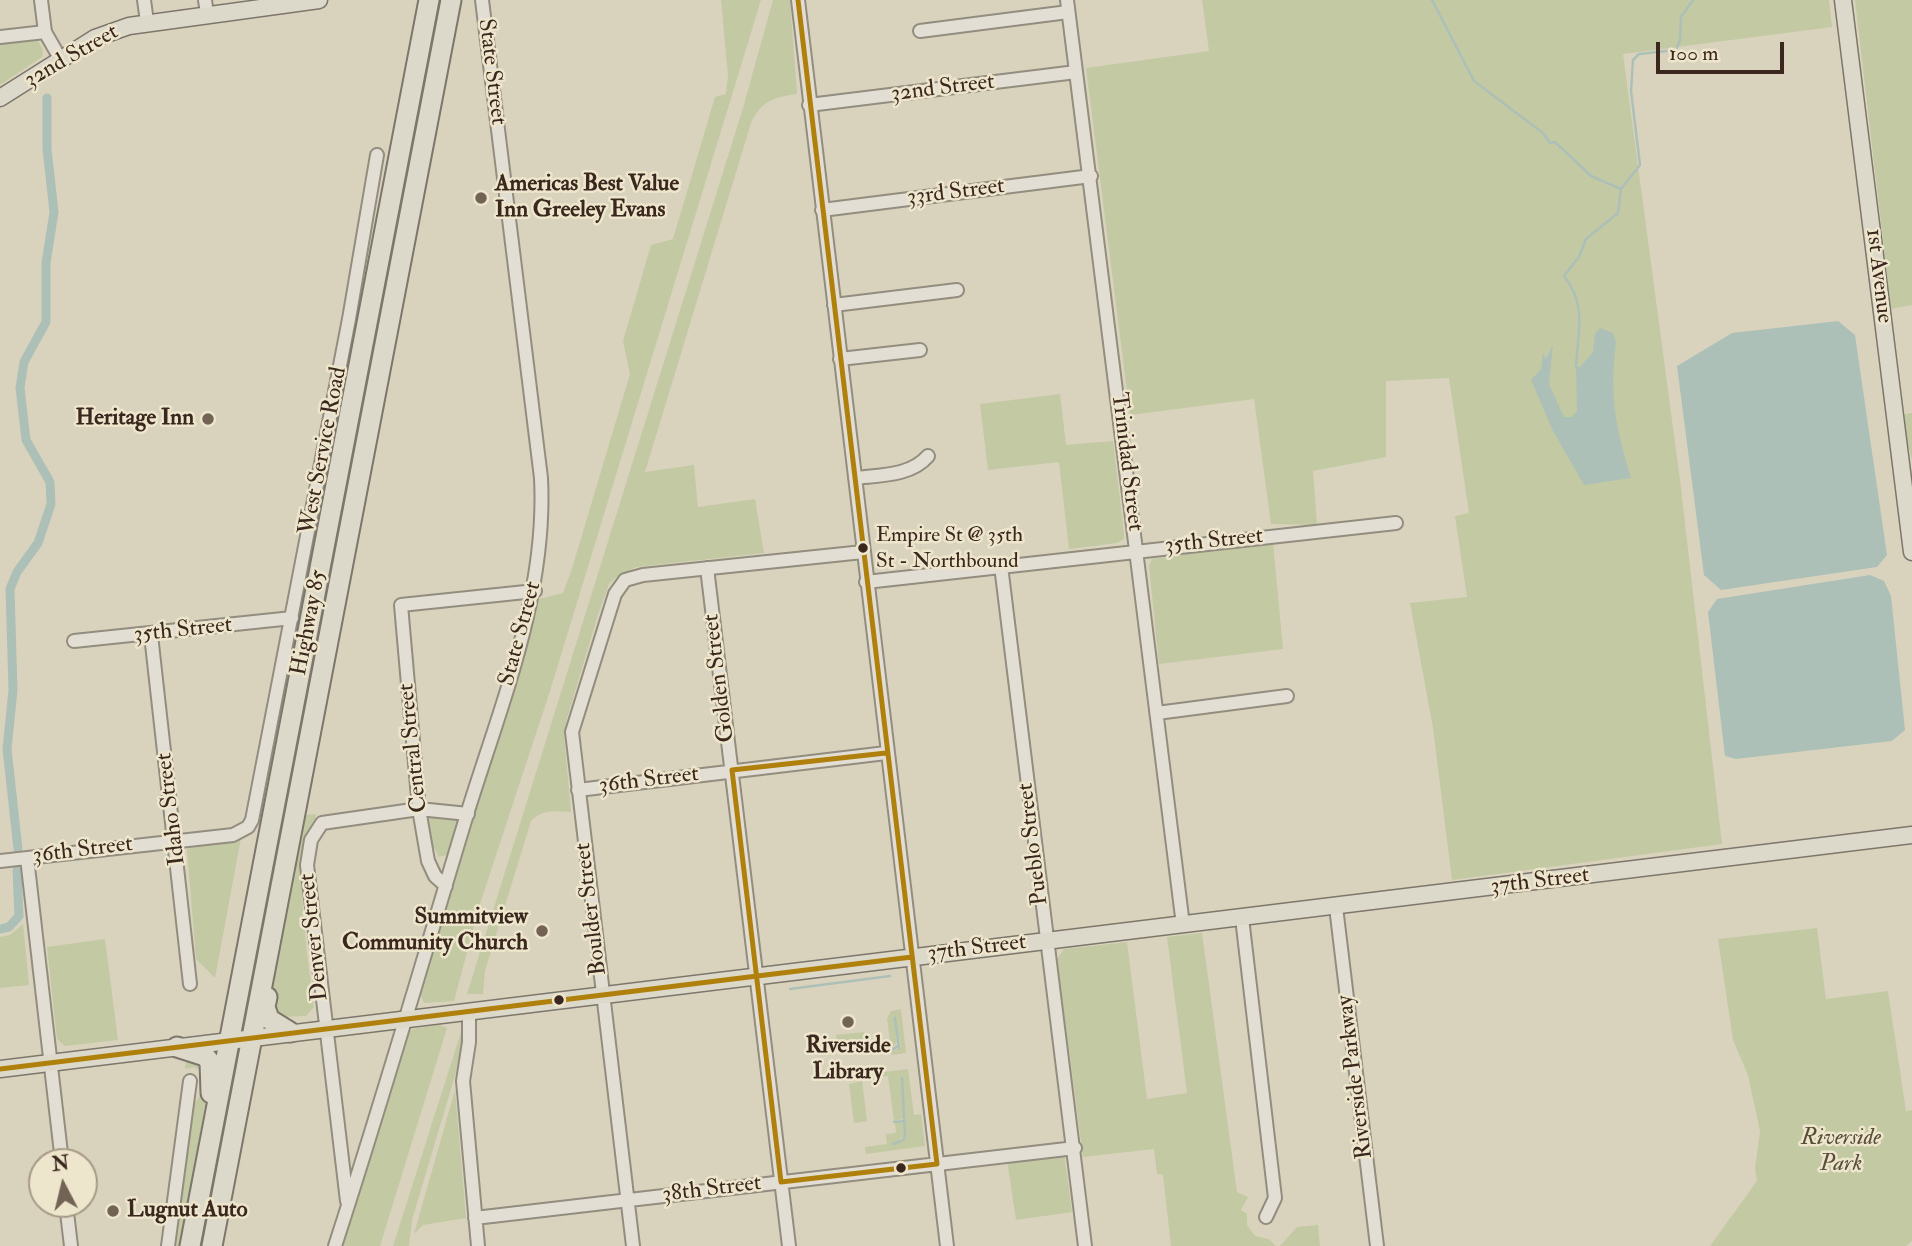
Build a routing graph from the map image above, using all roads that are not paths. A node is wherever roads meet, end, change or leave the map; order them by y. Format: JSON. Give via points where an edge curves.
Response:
{"nodes":[{"id":1,"x":41,"y":0,"type":"edge"},
{"id":2,"x":144,"y":0,"type":"edge"},
{"id":3,"x":319,"y":0,"type":"edge"},
{"id":4,"x":429,"y":0,"type":"edge"},
{"id":5,"x":451,"y":0,"type":"edge"},
{"id":6,"x":482,"y":0,"type":"edge"},
{"id":7,"x":798,"y":0,"type":"edge"},
{"id":8,"x":1843,"y":0,"type":"edge"},
{"id":9,"x":1067,"y":6,"type":"edge"},
{"id":10,"x":206,"y":7,"type":"edge"},
{"id":11,"x":146,"y":22,"type":"junction"},
{"id":12,"x":920,"y":31,"type":"dead end"},
{"id":13,"x":45,"y":32,"type":"junction"},
{"id":14,"x":0,"y":37,"type":"edge"},
{"id":15,"x":61,"y":60,"type":"junction"},
{"id":16,"x":1076,"y":72,"type":"junction"},
{"id":17,"x":0,"y":98,"type":"edge"},
{"id":18,"x":809,"y":105,"type":"junction"},
{"id":19,"x":377,"y":155,"type":"dead end"},
{"id":20,"x":1091,"y":176,"type":"junction"},
{"id":21,"x":822,"y":210,"type":"junction"},
{"id":22,"x":957,"y":290,"type":"dead end"},
{"id":23,"x":834,"y":305,"type":"junction"},
{"id":24,"x":920,"y":350,"type":"dead end"},
{"id":25,"x":840,"y":359,"type":"junction"},
{"id":26,"x":928,"y":456,"type":"dead end"},
{"id":27,"x":855,"y":478,"type":"junction"},
{"id":28,"x":1396,"y":523,"type":"dead end"},
{"id":29,"x":1137,"y":551,"type":"junction"},
{"id":30,"x":863,"y":552,"type":"junction"},
{"id":31,"x":1912,"y":552,"type":"edge"},
{"id":32,"x":1001,"y":566,"type":"junction"},
{"id":33,"x":707,"y":568,"type":"junction"},
{"id":34,"x":866,"y":582,"type":"junction"},
{"id":35,"x":535,"y":591,"type":"junction"},
{"id":36,"x":292,"y":618,"type":"junction"},
{"id":37,"x":151,"y":635,"type":"junction"},
{"id":38,"x":74,"y":641,"type":"dead end"},
{"id":39,"x":1287,"y":696,"type":"dead end"},
{"id":40,"x":1157,"y":713,"type":"junction"},
{"id":41,"x":886,"y":753,"type":"junction"},
{"id":42,"x":732,"y":770,"type":"junction"},
{"id":43,"x":578,"y":790,"type":"junction"},
{"id":44,"x":419,"y":809,"type":"junction"},
{"id":45,"x":468,"y":814,"type":"junction"},
{"id":46,"x":248,"y":827,"type":"joint"},
{"id":47,"x":1912,"y":835,"type":"edge"},
{"id":48,"x":176,"y":841,"type":"junction"},
{"id":49,"x":27,"y":858,"type":"junction"},
{"id":50,"x":0,"y":861,"type":"edge"},
{"id":51,"x":283,"y":882,"type":"junction"},
{"id":52,"x":446,"y":886,"type":"junction"},
{"id":53,"x":1336,"y":907,"type":"junction"},
{"id":54,"x":1242,"y":918,"type":"junction"},
{"id":55,"x":1183,"y":925,"type":"junction"},
{"id":56,"x":1046,"y":941,"type":"junction"},
{"id":57,"x":912,"y":957,"type":"junction"},
{"id":58,"x":757,"y":976,"type":"junction"},
{"id":59,"x":190,"y":984,"type":"dead end"},
{"id":60,"x":603,"y":995,"type":"junction"},
{"id":61,"x":469,"y":1012,"type":"junction"},
{"id":62,"x":405,"y":1019,"type":"junction"},
{"id":63,"x":324,"y":1027,"type":"junction"},
{"id":64,"x":290,"y":1032,"type":"junction"},
{"id":65,"x":253,"y":1037,"type":"junction"},
{"id":66,"x":230,"y":1040,"type":"junction"},
{"id":67,"x":177,"y":1047,"type":"junction"},
{"id":68,"x":50,"y":1063,"type":"junction"},
{"id":69,"x":0,"y":1069,"type":"edge"},
{"id":70,"x":190,"y":1080,"type":"dead end"},
{"id":71,"x":60,"y":1148,"type":"edge"},
{"id":72,"x":1075,"y":1148,"type":"junction"},
{"id":73,"x":208,"y":1154,"type":"junction"},
{"id":74,"x":937,"y":1164,"type":"junction"},
{"id":75,"x":782,"y":1182,"type":"junction"},
{"id":76,"x":628,"y":1200,"type":"junction"},
{"id":77,"x":348,"y":1207,"type":"junction"},
{"id":78,"x":1266,"y":1217,"type":"dead end"},
{"id":79,"x":68,"y":1218,"type":"edge"},
{"id":80,"x":475,"y":1218,"type":"junction"},
{"id":81,"x":71,"y":1246,"type":"edge"},
{"id":82,"x":168,"y":1246,"type":"edge"},
{"id":83,"x":190,"y":1246,"type":"edge"},
{"id":84,"x":212,"y":1246,"type":"edge"},
{"id":85,"x":335,"y":1246,"type":"edge"},
{"id":86,"x":478,"y":1246,"type":"edge"},
{"id":87,"x":633,"y":1246,"type":"edge"},
{"id":88,"x":789,"y":1246,"type":"edge"},
{"id":89,"x":947,"y":1246,"type":"edge"},
{"id":90,"x":1085,"y":1246,"type":"edge"},
{"id":91,"x":1377,"y":1246,"type":"edge"}],
"edges":[{"from":1,"to":13,"type":"street"},
{"from":2,"to":11,"type":"street"},
{"from":3,"to":10,"type":"main road","name":"32nd Street"},
{"from":4,"to":66,"type":"highway","name":"Highway 85"},
{"from":5,"to":51,"type":"highway","name":"Highway 85"},
{"from":6,"to":35,"type":"street","name":"State Street","via":[[541,478]]},
{"from":7,"to":18,"type":"street"},
{"from":8,"to":31,"type":"main road","name":"1st Avenue"},
{"from":9,"to":12,"type":"street"},
{"from":9,"to":16,"type":"street","name":"Trinidad Street"},
{"from":10,"to":11,"type":"main road","name":"32nd Street"},
{"from":11,"to":15,"type":"main road","name":"32nd Street","via":[[111,31]]},
{"from":13,"to":14,"type":"street"},
{"from":13,"to":15,"type":"street"},
{"from":15,"to":17,"type":"main road","name":"32nd Street"},
{"from":16,"to":18,"type":"street","name":"32nd Street"},
{"from":16,"to":20,"type":"street","name":"Trinidad Street"},
{"from":18,"to":21,"type":"street"},
{"from":19,"to":36,"type":"street","name":"West Service Road"},
{"from":20,"to":21,"type":"street","name":"33rd Street"},
{"from":20,"to":29,"type":"street","name":"Trinidad Street"},
{"from":21,"to":23,"type":"street"},
{"from":22,"to":23,"type":"street"},
{"from":23,"to":25,"type":"street"},
{"from":24,"to":25,"type":"street"},
{"from":25,"to":27,"type":"street"},
{"from":26,"to":27,"type":"street","via":[[921,465],[900,472]]},
{"from":27,"to":30,"type":"street"},
{"from":28,"to":29,"type":"street","name":"35th Street"},
{"from":29,"to":32,"type":"street","name":"35th Street"},
{"from":29,"to":40,"type":"street","name":"Trinidad Street"},
{"from":30,"to":33,"type":"street"},
{"from":30,"to":34,"type":"street"},
{"from":32,"to":34,"type":"street","name":"35th Street"},
{"from":32,"to":56,"type":"street","name":"Pueblo Street"},
{"from":33,"to":42,"type":"street","name":"Golden Street"},
{"from":33,"to":43,"type":"street","name":"Boulder Street","via":[[625,580],[615,594],[575,722]]},
{"from":34,"to":41,"type":"street"},
{"from":35,"to":44,"type":"street","name":"Central Street","via":[[401,605]]},
{"from":35,"to":45,"type":"street","name":"State Street"},
{"from":36,"to":37,"type":"street","name":"35th Street"},
{"from":36,"to":46,"type":"street","name":"West Service Road"},
{"from":37,"to":38,"type":"street","name":"35th Street"},
{"from":37,"to":48,"type":"street","name":"Idaho Street"},
{"from":39,"to":40,"type":"street"},
{"from":40,"to":55,"type":"street","name":"Trinidad Street"},
{"from":41,"to":42,"type":"street","name":"36th Street"},
{"from":41,"to":57,"type":"street"},
{"from":42,"to":43,"type":"street","name":"36th Street"},
{"from":42,"to":58,"type":"street","name":"Golden Street"},
{"from":43,"to":60,"type":"street","name":"Boulder Street"},
{"from":44,"to":45,"type":"street"},
{"from":44,"to":52,"type":"street","name":"Central Street","via":[[428,861]]},
{"from":44,"to":63,"type":"street","name":"Denver Street","via":[[321,822],[313,834],[307,865]]},
{"from":45,"to":52,"type":"street","name":"State Street"},
{"from":46,"to":48,"type":"street","name":"36th Street","via":[[233,835]]},
{"from":47,"to":53,"type":"main road","name":"37th Street"},
{"from":48,"to":49,"type":"street","name":"36th Street"},
{"from":48,"to":59,"type":"street","name":"Idaho Street"},
{"from":49,"to":50,"type":"street","name":"36th Street"},
{"from":49,"to":68,"type":"street"},
{"from":51,"to":64,"type":"highway","via":[[284,908],[265,1007],[272,1023]]},
{"from":51,"to":65,"type":"highway","name":"Highway 85"},
{"from":52,"to":62,"type":"street","name":"State Street"},
{"from":53,"to":54,"type":"main road","name":"37th Street"},
{"from":53,"to":91,"type":"street","name":"Riverside Parkway"},
{"from":54,"to":55,"type":"main road","name":"37th Street"},
{"from":54,"to":78,"type":"street","via":[[1275,1198]]},
{"from":55,"to":56,"type":"main road","name":"37th Street"},
{"from":56,"to":57,"type":"main road","name":"37th Street"},
{"from":56,"to":72,"type":"street","name":"Pueblo Street"},
{"from":57,"to":58,"type":"main road","name":"37th Street"},
{"from":57,"to":74,"type":"street"},
{"from":58,"to":60,"type":"main road","name":"37th Street"},
{"from":58,"to":75,"type":"street","name":"Golden Street"},
{"from":60,"to":61,"type":"main road","name":"37th Street"},
{"from":60,"to":76,"type":"street","name":"Boulder Street"},
{"from":61,"to":62,"type":"main road","name":"37th Street"},
{"from":61,"to":80,"type":"street","via":[[463,1081]]},
{"from":62,"to":63,"type":"main road","name":"37th Street"},
{"from":62,"to":77,"type":"street","name":"State Street"},
{"from":63,"to":64,"type":"main road","name":"37th Street"},
{"from":63,"to":77,"type":"street","name":"Denver Street"},
{"from":64,"to":65,"type":"main road","name":"37th Street"},
{"from":65,"to":66,"type":"main road","name":"37th Street"},
{"from":65,"to":84,"type":"highway","name":"Highway 85"},
{"from":66,"to":67,"type":"main road","name":"37th Street"},
{"from":66,"to":73,"type":"highway","name":"Highway 85"},
{"from":67,"to":68,"type":"main road","name":"37th Street"},
{"from":67,"to":73,"type":"highway","via":[[210,1062],[212,1085],[204,1139]]},
{"from":68,"to":69,"type":"main road","name":"37th Street"},
{"from":68,"to":71,"type":"street"},
{"from":70,"to":82,"type":"street"},
{"from":72,"to":74,"type":"street","name":"38th Street"},
{"from":72,"to":90,"type":"street","name":"Pueblo Street"},
{"from":73,"to":83,"type":"highway","name":"Highway 85"},
{"from":74,"to":75,"type":"street","name":"38th Street"},
{"from":74,"to":89,"type":"street"},
{"from":75,"to":76,"type":"street","name":"38th Street"},
{"from":75,"to":88,"type":"street","name":"Golden Street"},
{"from":76,"to":80,"type":"street","name":"38th Street"},
{"from":76,"to":87,"type":"street","name":"Boulder Street"},
{"from":77,"to":85,"type":"street","name":"State Street"},
{"from":79,"to":81,"type":"street"},
{"from":80,"to":86,"type":"street"}]}
